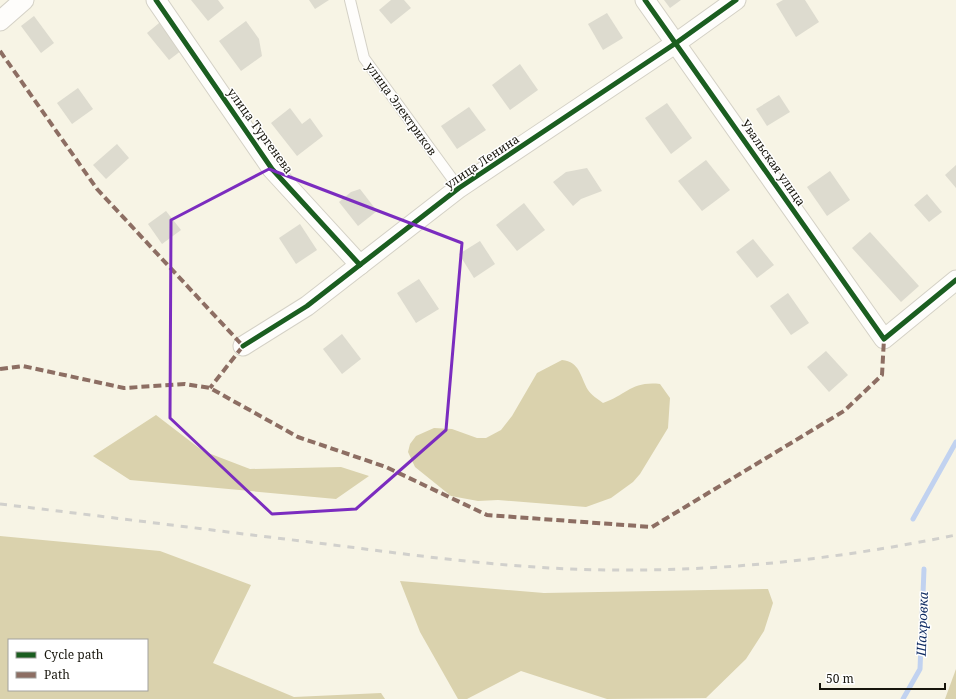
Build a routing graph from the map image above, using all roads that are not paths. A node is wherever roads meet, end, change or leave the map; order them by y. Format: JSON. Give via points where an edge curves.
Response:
{"nodes":[{"id":1,"x":24,"y":0,"type":"edge"},
{"id":2,"x":156,"y":0,"type":"edge"},
{"id":3,"x":350,"y":0,"type":"edge"},
{"id":4,"x":645,"y":0,"type":"edge"},
{"id":5,"x":736,"y":0,"type":"edge"},
{"id":6,"x":0,"y":21,"type":"edge"},
{"id":7,"x":676,"y":43,"type":"junction"},
{"id":8,"x":459,"y":188,"type":"junction"},
{"id":9,"x":360,"y":264,"type":"junction"},
{"id":10,"x":956,"y":280,"type":"edge"},
{"id":11,"x":243,"y":346,"type":"dead end"}],
"edges":[{"from":1,"to":6,"type":"street"},
{"from":2,"to":9,"type":"street","name":"улица Тургенева","via":[[272,169]]},
{"from":3,"to":8,"type":"lane","name":"улица Электриков","via":[[364,58]]},
{"from":4,"to":7,"type":"street","name":"Увальская улица"},
{"from":5,"to":7,"type":"street","name":"улица Ленина"},
{"from":7,"to":8,"type":"street","name":"улица Ленина"},
{"from":7,"to":10,"type":"street","name":"Увальская улица","via":[[884,339]]},
{"from":8,"to":9,"type":"street","name":"улица Ленина"},
{"from":9,"to":11,"type":"street","name":"улица Ленина","via":[[307,306]]}]}
